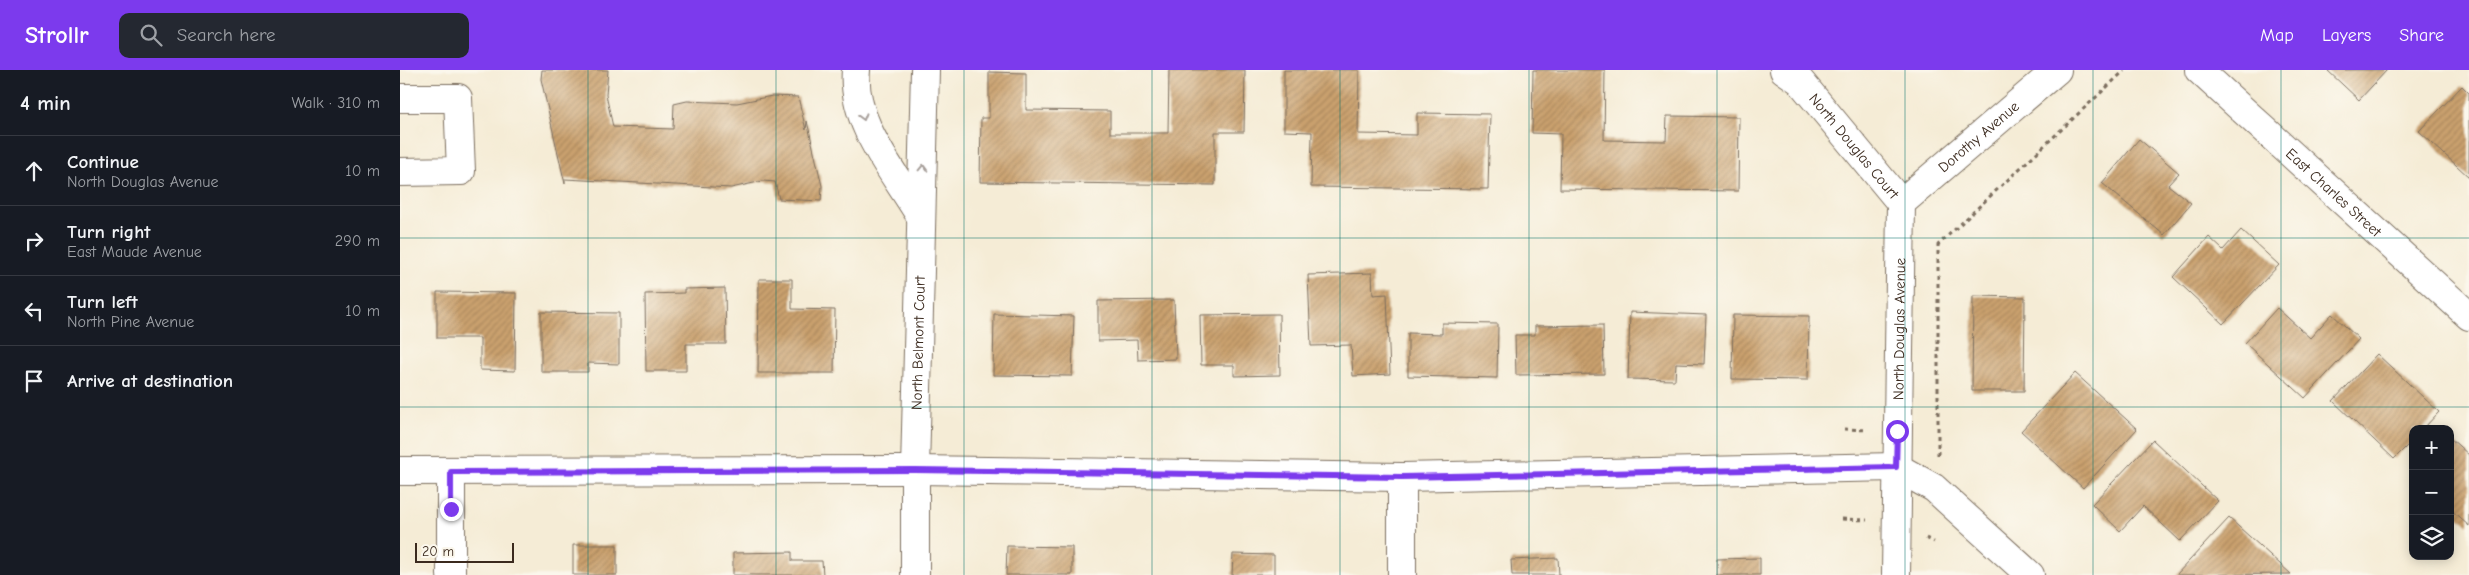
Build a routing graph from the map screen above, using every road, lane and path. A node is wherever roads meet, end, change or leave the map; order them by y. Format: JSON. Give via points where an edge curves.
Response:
{"nodes":[{"id":1,"x":856,"y":70,"type":"edge"},
{"id":2,"x":925,"y":70,"type":"edge"},
{"id":3,"x":1784,"y":70,"type":"edge"},
{"id":4,"x":2057,"y":70,"type":"edge"},
{"id":5,"x":2199,"y":70,"type":"edge"},
{"id":6,"x":2124,"y":72,"type":"dead end"},
{"id":7,"x":400,"y":98,"type":"edge"},
{"id":8,"x":400,"y":172,"type":"edge"},
{"id":9,"x":1901,"y":203,"type":"junction"},
{"id":10,"x":921,"y":216,"type":"junction"},
{"id":11,"x":2469,"y":316,"type":"edge"},
{"id":12,"x":1896,"y":467,"type":"junction"},
{"id":13,"x":915,"y":470,"type":"junction"},
{"id":14,"x":400,"y":471,"type":"edge"},
{"id":15,"x":451,"y":472,"type":"junction"},
{"id":16,"x":1402,"y":477,"type":"junction"},
{"id":17,"x":1938,"y":492,"type":"junction"},
{"id":18,"x":451,"y":575,"type":"edge"},
{"id":19,"x":915,"y":575,"type":"edge"},
{"id":20,"x":1402,"y":575,"type":"edge"},
{"id":21,"x":1896,"y":575,"type":"edge"},
{"id":22,"x":2030,"y":575,"type":"edge"}],
"edges":[{"from":1,"to":10,"type":"street","one_way":true,"via":[[854,86],[867,129]]},
{"from":10,"to":2,"type":"street","name":"North Belmont Court","one_way":true},
{"from":3,"to":9,"type":"street","name":"North Douglas Court","via":[[1800,81]]},
{"from":4,"to":9,"type":"street","name":"Dorothy Avenue"},
{"from":5,"to":11,"type":"street","name":"East Charles Street"},
{"from":6,"to":17,"type":"path","via":[[1938,245]]},
{"from":7,"to":8,"type":"street","via":[[458,98],[461,171]]},
{"from":9,"to":12,"type":"street","name":"North Douglas Avenue"},
{"from":10,"to":13,"type":"street","name":"North Belmont Court"},
{"from":12,"to":16,"type":"street"},
{"from":12,"to":17,"type":"street"},
{"from":12,"to":21,"type":"street","name":"North Douglas Avenue"},
{"from":13,"to":15,"type":"street"},
{"from":13,"to":16,"type":"street"},
{"from":13,"to":19,"type":"street","name":"North Belmont Court"},
{"from":14,"to":15,"type":"street"},
{"from":15,"to":18,"type":"street"},
{"from":16,"to":20,"type":"street"},
{"from":17,"to":22,"type":"street"}]}
